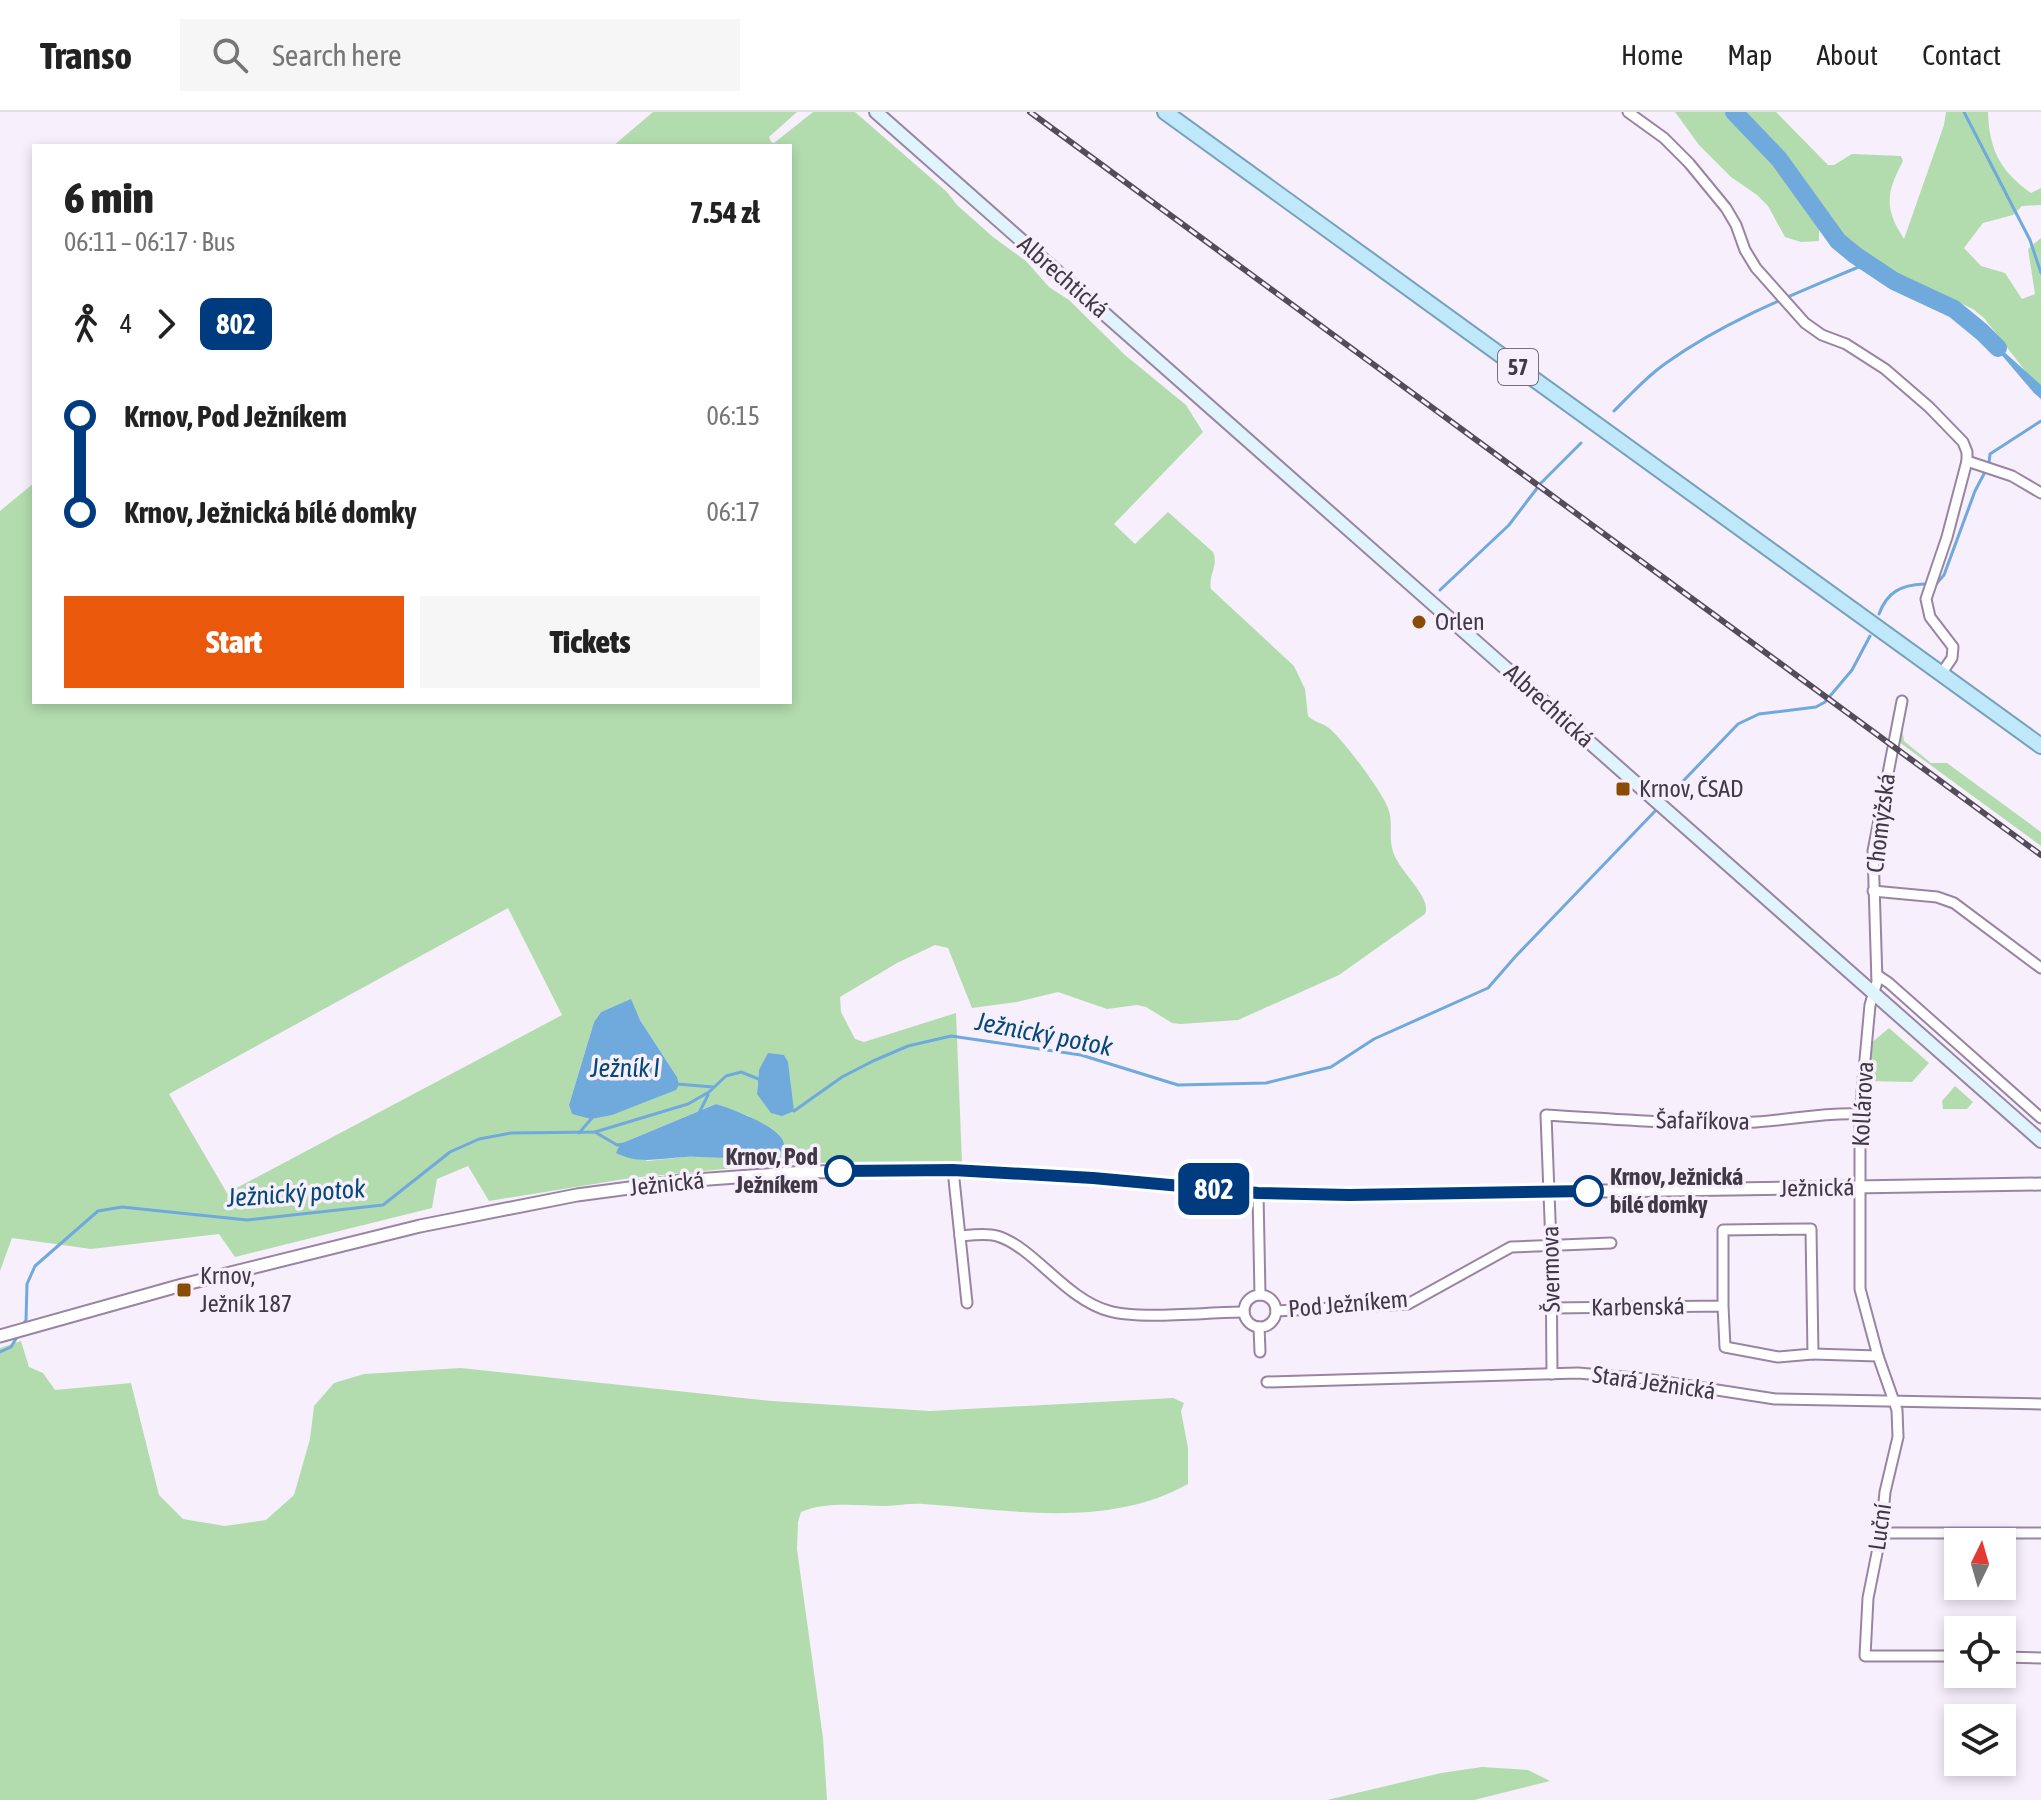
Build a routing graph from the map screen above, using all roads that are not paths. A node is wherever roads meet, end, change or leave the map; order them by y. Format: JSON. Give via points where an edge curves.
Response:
{"nodes":[{"id":1,"x":876,"y":112,"type":"edge"},
{"id":2,"x":1165,"y":112,"type":"edge"},
{"id":3,"x":1628,"y":112,"type":"edge"},
{"id":4,"x":1967,"y":461,"type":"junction"},
{"id":5,"x":2041,"y":493,"type":"edge"},
{"id":6,"x":1941,"y":674,"type":"junction"},
{"id":7,"x":1902,"y":701,"type":"dead end"},
{"id":8,"x":2041,"y":746,"type":"edge"},
{"id":9,"x":1873,"y":891,"type":"junction"},
{"id":10,"x":2041,"y":968,"type":"edge"},
{"id":11,"x":1877,"y":975,"type":"junction"},
{"id":12,"x":1874,"y":994,"type":"junction"},
{"id":13,"x":1860,"y":1114,"type":"junction"},
{"id":14,"x":1546,"y":1115,"type":"joint"},
{"id":15,"x":2041,"y":1118,"type":"edge"},
{"id":16,"x":2041,"y":1141,"type":"edge"},
{"id":17,"x":953,"y":1170,"type":"junction"},
{"id":18,"x":2041,"y":1184,"type":"edge"},
{"id":19,"x":1861,"y":1187,"type":"junction"},
{"id":20,"x":1549,"y":1191,"type":"junction"},
{"id":21,"x":1258,"y":1193,"type":"junction"},
{"id":22,"x":960,"y":1236,"type":"junction"},
{"id":23,"x":1611,"y":1243,"type":"dead end"},
{"id":24,"x":1551,"y":1245,"type":"junction"},
{"id":25,"x":1260,"y":1295,"type":"junction"},
{"id":26,"x":967,"y":1303,"type":"dead end"},
{"id":27,"x":1723,"y":1306,"type":"junction"},
{"id":28,"x":1552,"y":1308,"type":"junction"},
{"id":29,"x":1276,"y":1311,"type":"junction"},
{"id":30,"x":1244,"y":1312,"type":"junction"},
{"id":31,"x":1259,"y":1327,"type":"junction"},
{"id":32,"x":0,"y":1336,"type":"edge"},
{"id":33,"x":1260,"y":1352,"type":"dead end"},
{"id":34,"x":1813,"y":1354,"type":"junction"},
{"id":35,"x":1878,"y":1356,"type":"junction"},
{"id":36,"x":1552,"y":1374,"type":"junction"},
{"id":37,"x":1267,"y":1382,"type":"dead end"},
{"id":38,"x":1893,"y":1401,"type":"junction"},
{"id":39,"x":2041,"y":1404,"type":"edge"},
{"id":40,"x":1881,"y":1533,"type":"junction"},
{"id":41,"x":2041,"y":1533,"type":"edge"},
{"id":42,"x":1944,"y":1656,"type":"edge"},
{"id":43,"x":2016,"y":1657,"type":"edge"},
{"id":44,"x":2041,"y":1658,"type":"edge"}],
"edges":[{"from":1,"to":12,"type":"main road","name":"Albrechtická"},
{"from":2,"to":6,"type":"main road","number":"57"},
{"from":3,"to":4,"type":"street","via":[[1689,163],[1726,208],[1750,259],[1813,330],[1867,356],[1929,407],[1963,442]]},
{"from":4,"to":5,"type":"street","via":[[2012,476]]},
{"from":4,"to":6,"type":"street","via":[[1927,595],[1930,617],[1953,647]]},
{"from":6,"to":8,"type":"main road","number":"57"},
{"from":7,"to":9,"type":"street","name":"Chomýžská","via":[[1873,851]]},
{"from":9,"to":10,"type":"street","via":[[1954,903]]},
{"from":9,"to":11,"type":"street","name":"Chomýžská"},
{"from":11,"to":12,"type":"street","name":"Chomýžská"},
{"from":11,"to":15,"type":"street"},
{"from":12,"to":13,"type":"street","name":"Kollárova"},
{"from":12,"to":16,"type":"main road","name":"Albrechtická"},
{"from":13,"to":14,"type":"street","name":"Šafaříkova","via":[[1712,1123]]},
{"from":13,"to":19,"type":"street","name":"Kollárova"},
{"from":14,"to":20,"type":"street","name":"Švermova"},
{"from":17,"to":21,"type":"street","name":"Ježnická"},
{"from":17,"to":22,"type":"street"},
{"from":17,"to":32,"type":"street","name":"Ježnická","via":[[789,1173],[577,1195],[420,1226]]},
{"from":18,"to":19,"type":"street","name":"Ježnická"},
{"from":19,"to":20,"type":"street","name":"Ježnická"},
{"from":19,"to":35,"type":"street","name":"Kollárova","via":[[1860,1289]]},
{"from":20,"to":21,"type":"street","name":"Ježnická"},
{"from":20,"to":24,"type":"street","name":"Švermova"},
{"from":21,"to":25,"type":"street","name":"Pod Ježníkem"},
{"from":22,"to":26,"type":"street"},
{"from":22,"to":30,"type":"street","via":[[994,1235],[1010,1241],[1084,1300],[1107,1310]]},
{"from":23,"to":24,"type":"street"},
{"from":24,"to":28,"type":"street","name":"Švermova"},
{"from":24,"to":29,"type":"street","name":"Pod Ježníkem","via":[[1511,1247],[1408,1304]]},
{"from":25,"to":29,"type":"street","name":"Pod Ježníkem","via":[[1274,1303]]},
{"from":25,"to":30,"type":"street","name":"Pod Ježníkem","via":[[1251,1297]]},
{"from":27,"to":28,"type":"street","name":"Karbenská"},
{"from":27,"to":34,"type":"street","via":[[1725,1347],[1778,1357]]},
{"from":27,"to":34,"type":"street","via":[[1723,1230],[1811,1229]]},
{"from":28,"to":36,"type":"street","name":"Švermova"},
{"from":29,"to":31,"type":"street","name":"Pod Ježníkem","via":[[1267,1325]]},
{"from":30,"to":31,"type":"street","name":"Pod Ježníkem"},
{"from":31,"to":33,"type":"street"},
{"from":34,"to":35,"type":"street"},
{"from":35,"to":38,"type":"street","name":"Kollárova"},
{"from":36,"to":37,"type":"street","name":"Stará Ježnická"},
{"from":36,"to":38,"type":"street","name":"Stará Ježnická","via":[[1646,1379],[1765,1398]]},
{"from":38,"to":39,"type":"street","name":"Stará Ježnická"},
{"from":38,"to":40,"type":"street","name":"Luční","via":[[1898,1444]]},
{"from":40,"to":41,"type":"street"},
{"from":40,"to":42,"type":"street","name":"Luční","via":[[1868,1598],[1865,1656]]},
{"from":43,"to":44,"type":"street"}]}
